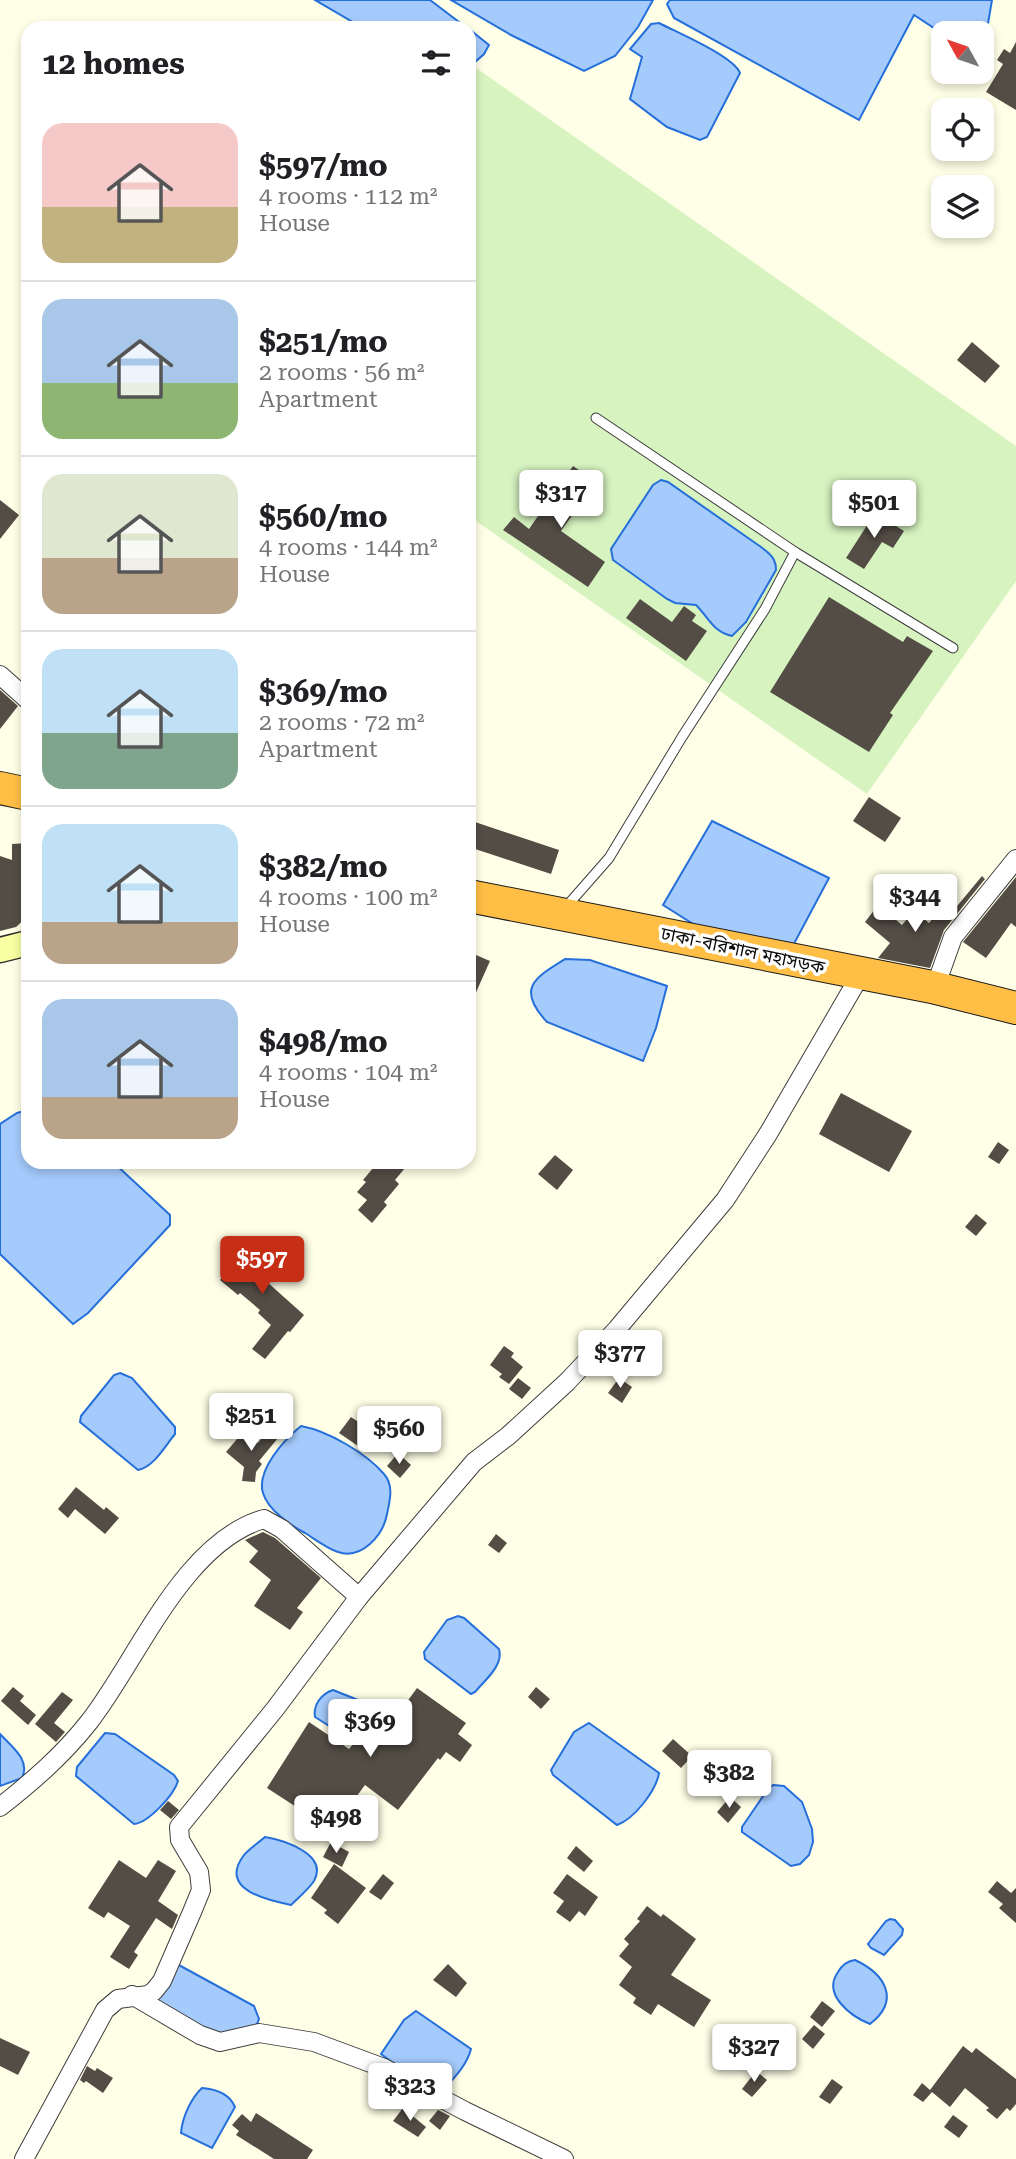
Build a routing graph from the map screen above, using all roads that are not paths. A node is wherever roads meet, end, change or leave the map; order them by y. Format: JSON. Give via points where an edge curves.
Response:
{"nodes":[{"id":1,"x":596,"y":418,"type":"dead end"},
{"id":2,"x":795,"y":552,"type":"junction"},
{"id":3,"x":953,"y":648,"type":"dead end"},
{"id":4,"x":0,"y":675,"type":"edge"},
{"id":5,"x":21,"y":694,"type":"edge"},
{"id":6,"x":0,"y":788,"type":"edge"},
{"id":7,"x":21,"y":792,"type":"edge"},
{"id":8,"x":1016,"y":859,"type":"edge"},
{"id":9,"x":476,"y":897,"type":"edge"},
{"id":10,"x":560,"y":914,"type":"junction"},
{"id":11,"x":21,"y":945,"type":"edge"},
{"id":12,"x":0,"y":950,"type":"edge"},
{"id":13,"x":861,"y":974,"type":"junction"},
{"id":14,"x":932,"y":987,"type":"junction"},
{"id":15,"x":1016,"y":1008,"type":"edge"},
{"id":16,"x":359,"y":1597,"type":"junction"},
{"id":17,"x":0,"y":1807,"type":"edge"},
{"id":18,"x":132,"y":1995,"type":"junction"},
{"id":19,"x":23,"y":2159,"type":"edge"},
{"id":20,"x":564,"y":2159,"type":"edge"}],
"edges":[{"from":1,"to":2,"type":"lane"},
{"from":2,"to":3,"type":"lane"},
{"from":2,"to":10,"type":"lane","via":[[765,609],[609,858]]},
{"from":4,"to":5,"type":"street"},
{"from":6,"to":7,"type":"highway"},
{"from":8,"to":14,"type":"street","via":[[953,937]]},
{"from":9,"to":10,"type":"highway","name":"ঢাকা-বরিশাল মহাসড়ক"},
{"from":10,"to":13,"type":"highway","name":"ঢাকা-বরিশাল মহাসড়ক"},
{"from":11,"to":12,"type":"main road"},
{"from":13,"to":14,"type":"highway","name":"ঢাকা-বরিশাল মহাসড়ক"},
{"from":13,"to":16,"type":"street","via":[[725,1200],[617,1329],[567,1382],[474,1462]]},
{"from":14,"to":15,"type":"highway","name":"ঢাকা-বরিশাল মহাসড়ক"},
{"from":16,"to":17,"type":"street","via":[[282,1529],[264,1519],[251,1523],[218,1544],[172,1594],[89,1721],[45,1771]]},
{"from":16,"to":18,"type":"street","via":[[179,1827],[180,1840],[199,1872],[201,1890],[162,1981],[148,1995]]},
{"from":18,"to":19,"type":"street","via":[[117,1998],[105,2010]]},
{"from":18,"to":20,"type":"street","via":[[220,2042],[259,2033],[314,2042],[384,2068]]}]}
